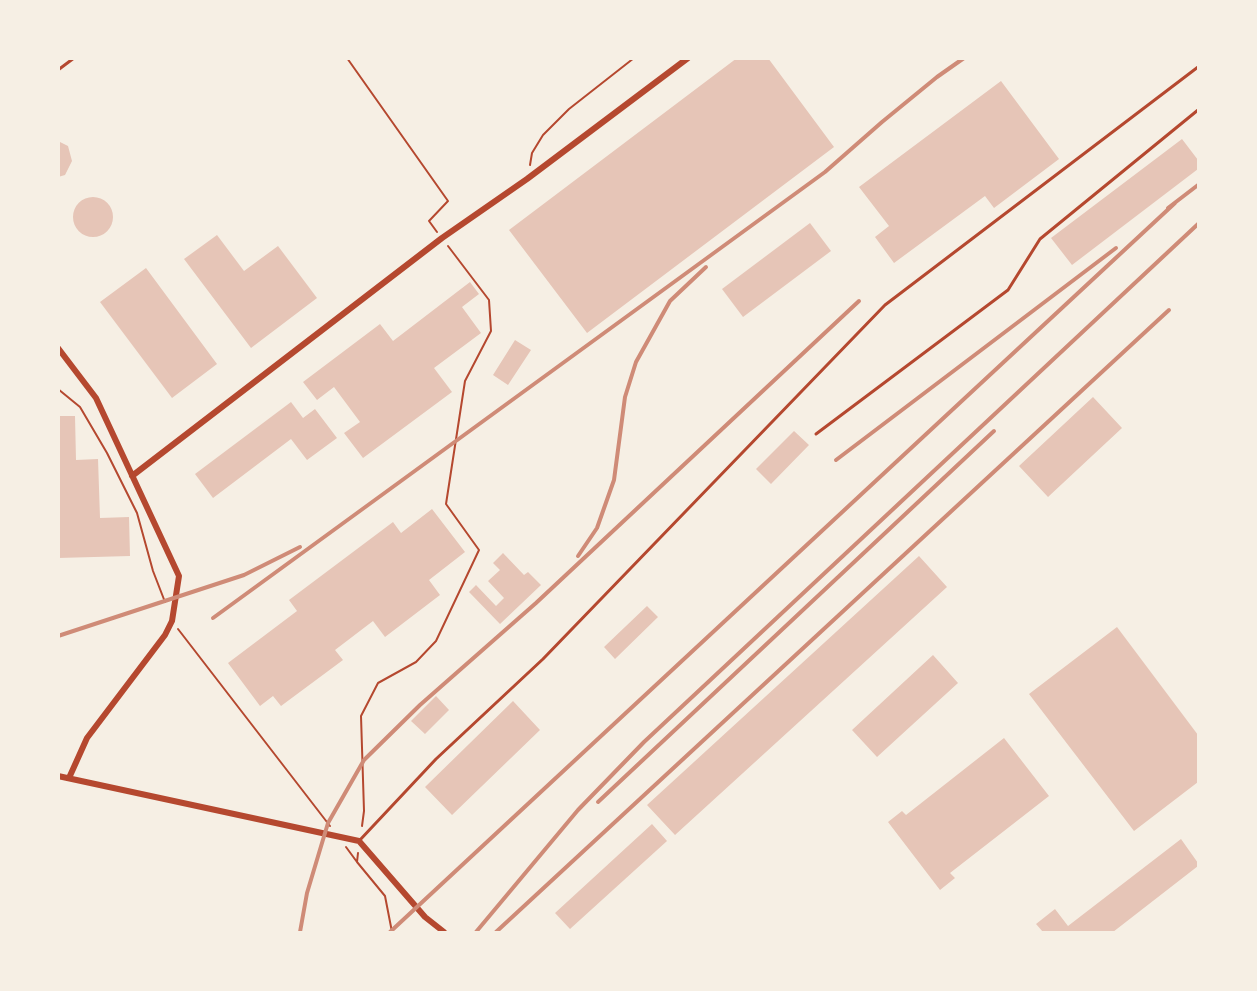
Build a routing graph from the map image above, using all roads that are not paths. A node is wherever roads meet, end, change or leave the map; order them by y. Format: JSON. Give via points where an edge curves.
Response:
{"nodes":[{"id":1,"x":74,"y":58,"type":"edge"},
{"id":2,"x":688,"y":58,"type":"edge"},
{"id":3,"x":1198,"y":67,"type":"edge"},
{"id":4,"x":58,"y":70,"type":"edge"},
{"id":5,"x":1198,"y":110,"type":"edge"},
{"id":6,"x":58,"y":348,"type":"edge"},
{"id":7,"x":816,"y":434,"type":"dead end"},
{"id":8,"x":132,"y":476,"type":"junction"},
{"id":9,"x":58,"y":776,"type":"edge"},
{"id":10,"x":69,"y":778,"type":"junction"},
{"id":11,"x":359,"y":841,"type":"junction"},
{"id":12,"x":444,"y":933,"type":"edge"}],
"edges":[{"from":1,"to":4,"type":"lane"},
{"from":2,"to":8,"type":"street","via":[[442,238]]},
{"from":3,"to":11,"type":"lane","via":[[885,305],[543,658],[436,759]]},
{"from":5,"to":7,"type":"lane","via":[[1040,239],[1008,290]]},
{"from":6,"to":8,"type":"street","via":[[96,398]]},
{"from":8,"to":10,"type":"street","via":[[179,576],[172,621],[87,738]]},
{"from":9,"to":10,"type":"street"},
{"from":10,"to":11,"type":"street"},
{"from":11,"to":12,"type":"street","via":[[425,917]]}]}
